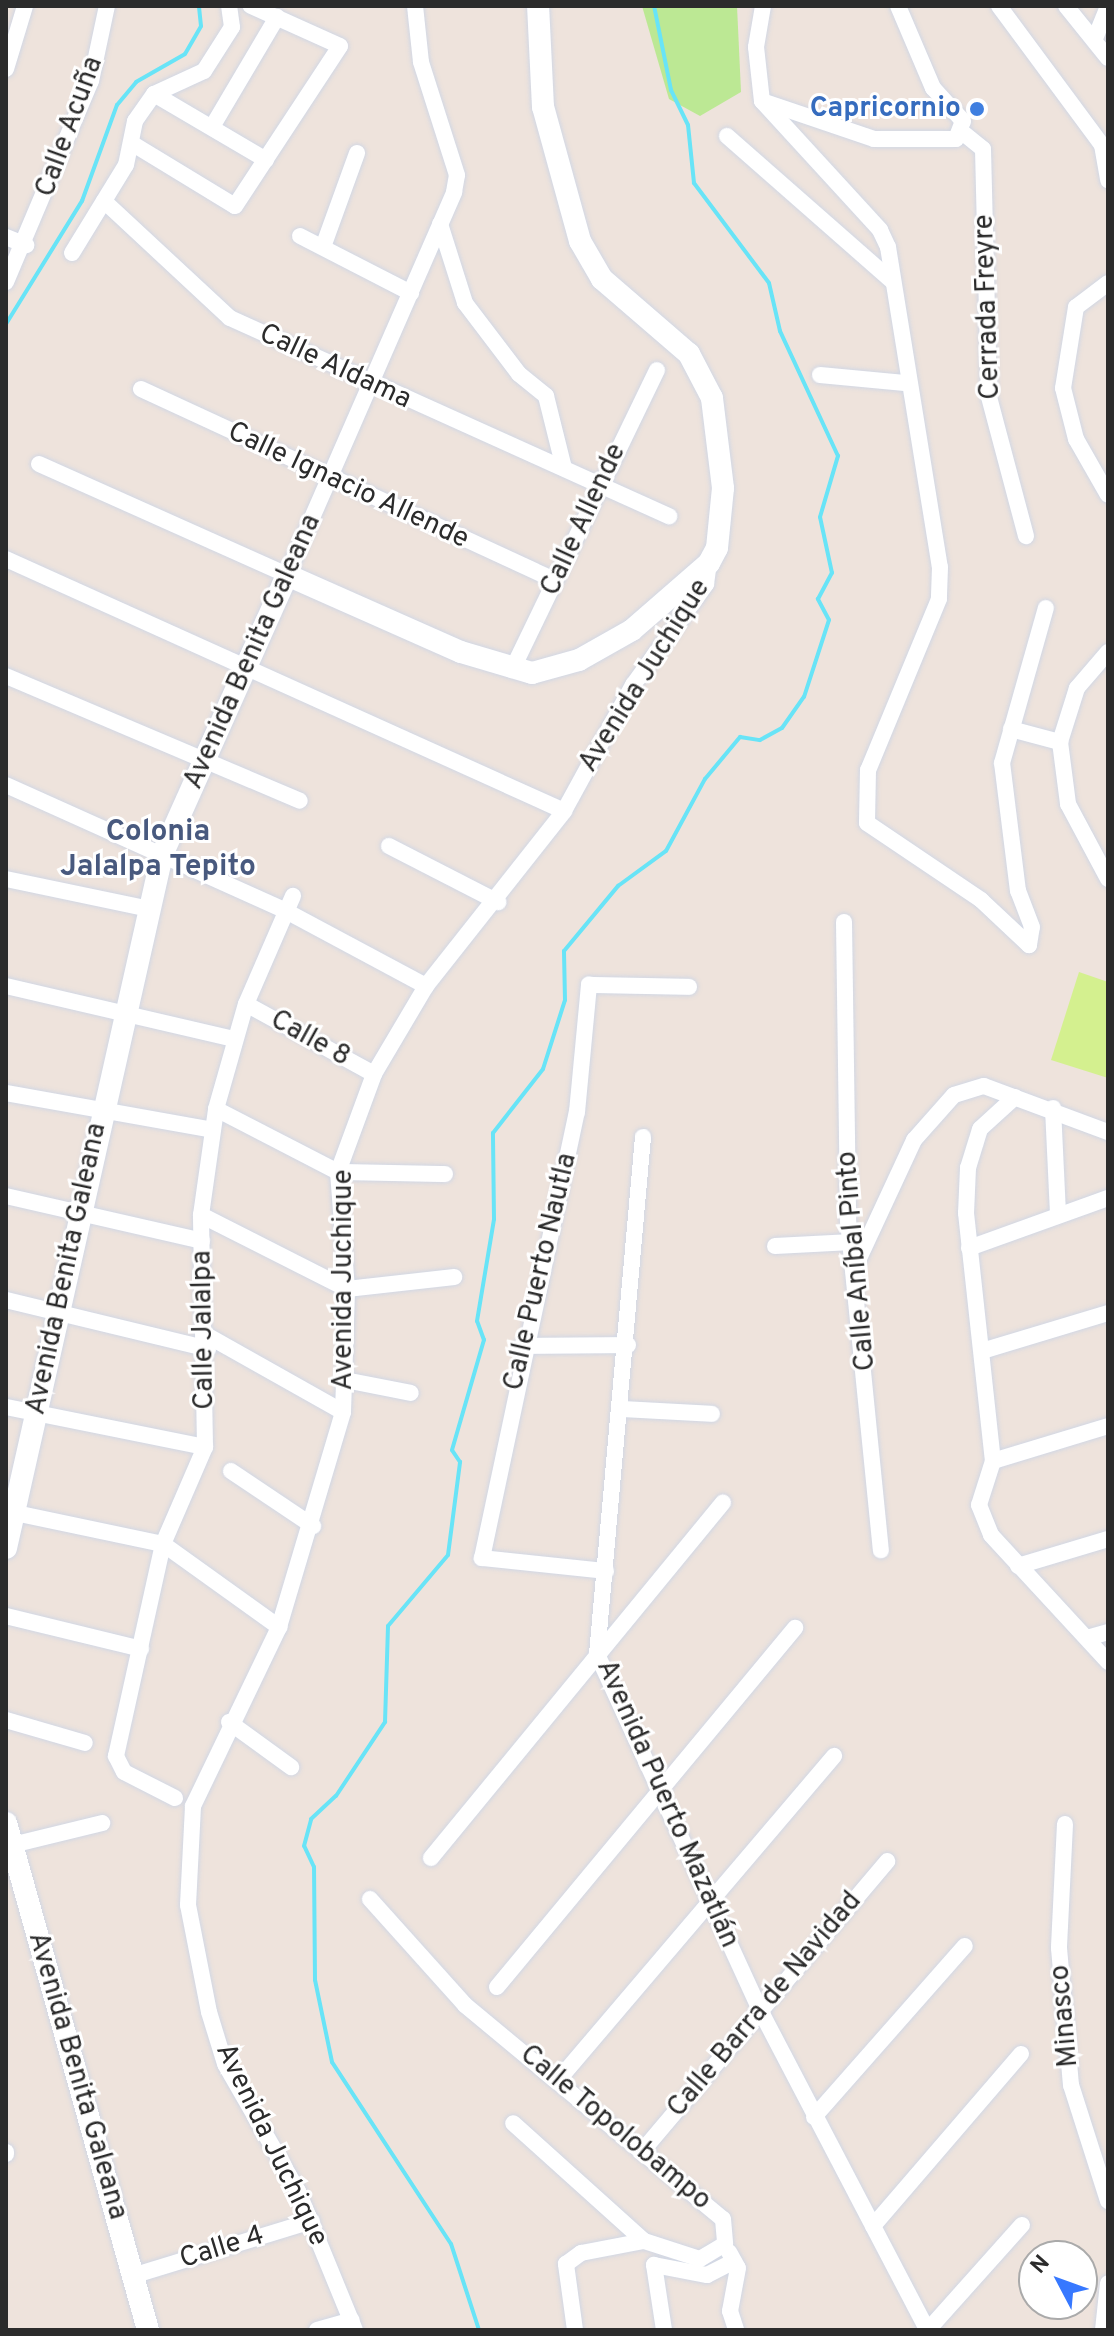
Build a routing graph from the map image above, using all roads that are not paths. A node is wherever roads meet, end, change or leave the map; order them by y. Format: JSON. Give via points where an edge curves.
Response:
{"nodes":[{"id":1,"x":25,"y":6,"type":"edge"},
{"id":2,"x":107,"y":6,"type":"edge"},
{"id":3,"x":229,"y":6,"type":"edge"},
{"id":4,"x":251,"y":6,"type":"edge"},
{"id":5,"x":415,"y":6,"type":"edge"},
{"id":6,"x":538,"y":6,"type":"edge"},
{"id":7,"x":763,"y":6,"type":"edge"},
{"id":8,"x":898,"y":6,"type":"edge"},
{"id":9,"x":999,"y":6,"type":"edge"},
{"id":10,"x":1066,"y":6,"type":"edge"},
{"id":11,"x":1108,"y":7,"type":"edge"},
{"id":12,"x":277,"y":17,"type":"junction"},
{"id":13,"x":1096,"y":36,"type":"junction"},
{"id":14,"x":1108,"y":58,"type":"edge"},
{"id":15,"x":6,"y":69,"type":"edge"},
{"id":16,"x":154,"y":94,"type":"junction"},
{"id":17,"x":762,"y":101,"type":"junction"},
{"id":18,"x":212,"y":127,"type":"junction"},
{"id":19,"x":962,"y":132,"type":"junction"},
{"id":20,"x":727,"y":136,"type":"dead end"},
{"id":21,"x":133,"y":144,"type":"junction"},
{"id":22,"x":357,"y":153,"type":"dead end"},
{"id":23,"x":266,"y":160,"type":"junction"},
{"id":24,"x":1108,"y":180,"type":"edge"},
{"id":25,"x":104,"y":201,"type":"junction"},
{"id":26,"x":440,"y":224,"type":"junction"},
{"id":27,"x":300,"y":236,"type":"dead end"},
{"id":28,"x":6,"y":237,"type":"edge"},
{"id":29,"x":26,"y":245,"type":"junction"},
{"id":30,"x":323,"y":247,"type":"junction"},
{"id":31,"x":72,"y":253,"type":"dead end"},
{"id":32,"x":892,"y":281,"type":"junction"},
{"id":33,"x":6,"y":282,"type":"edge"},
{"id":34,"x":1108,"y":283,"type":"edge"},
{"id":35,"x":411,"y":293,"type":"junction"},
{"id":36,"x":657,"y":370,"type":"dead end"},
{"id":37,"x":820,"y":375,"type":"dead end"},
{"id":38,"x":905,"y":383,"type":"junction"},
{"id":39,"x":373,"y":386,"type":"junction"},
{"id":40,"x":141,"y":389,"type":"dead end"},
{"id":41,"x":39,"y":464,"type":"dead end"},
{"id":42,"x":564,"y":468,"type":"junction"},
{"id":43,"x":331,"y":480,"type":"junction"},
{"id":44,"x":599,"y":484,"type":"junction"},
{"id":45,"x":1108,"y":495,"type":"edge"},
{"id":46,"x":669,"y":516,"type":"dead end"},
{"id":47,"x":1026,"y":536,"type":"dead end"},
{"id":48,"x":6,"y":559,"type":"edge"},
{"id":49,"x":709,"y":563,"type":"junction"},
{"id":50,"x":287,"y":575,"type":"junction"},
{"id":51,"x":555,"y":580,"type":"junction"},
{"id":52,"x":1046,"y":608,"type":"dead end"},
{"id":53,"x":1108,"y":652,"type":"edge"},
{"id":54,"x":247,"y":668,"type":"junction"},
{"id":55,"x":512,"y":670,"type":"junction"},
{"id":56,"x":6,"y":676,"type":"edge"},
{"id":57,"x":1011,"y":729,"type":"junction"},
{"id":58,"x":1060,"y":742,"type":"junction"},
{"id":59,"x":204,"y":759,"type":"junction"},
{"id":60,"x":6,"y":785,"type":"edge"},
{"id":61,"x":300,"y":801,"type":"dead end"},
{"id":62,"x":564,"y":811,"type":"junction"},
{"id":63,"x":389,"y":846,"type":"dead end"},
{"id":64,"x":162,"y":855,"type":"junction"},
{"id":65,"x":6,"y":879,"type":"edge"},
{"id":66,"x":1108,"y":879,"type":"edge"},
{"id":67,"x":293,"y":896,"type":"dead end"},
{"id":68,"x":498,"y":902,"type":"junction"},
{"id":69,"x":149,"y":909,"type":"junction"},
{"id":70,"x":286,"y":911,"type":"junction"},
{"id":71,"x":844,"y":922,"type":"dead end"},
{"id":72,"x":6,"y":986,"type":"edge"},
{"id":73,"x":426,"y":986,"type":"junction"},
{"id":74,"x":689,"y":987,"type":"dead end"},
{"id":75,"x":246,"y":1004,"type":"junction"},
{"id":76,"x":123,"y":1013,"type":"junction"},
{"id":77,"x":234,"y":1039,"type":"junction"},
{"id":78,"x":374,"y":1074,"type":"junction"},
{"id":79,"x":6,"y":1093,"type":"edge"},
{"id":80,"x":1015,"y":1097,"type":"junction"},
{"id":81,"x":1053,"y":1108,"type":"junction"},
{"id":82,"x":216,"y":1109,"type":"junction"},
{"id":83,"x":102,"y":1111,"type":"junction"},
{"id":84,"x":213,"y":1130,"type":"junction"},
{"id":85,"x":1108,"y":1132,"type":"edge"},
{"id":86,"x":643,"y":1137,"type":"dead end"},
{"id":87,"x":338,"y":1172,"type":"junction"},
{"id":88,"x":445,"y":1174,"type":"dead end"},
{"id":89,"x":6,"y":1196,"type":"edge"},
{"id":90,"x":1108,"y":1198,"type":"edge"},
{"id":91,"x":81,"y":1214,"type":"junction"},
{"id":92,"x":1058,"y":1214,"type":"junction"},
{"id":93,"x":201,"y":1215,"type":"junction"},
{"id":94,"x":202,"y":1241,"type":"junction"},
{"id":95,"x":852,"y":1242,"type":"junction"},
{"id":96,"x":775,"y":1246,"type":"dead end"},
{"id":97,"x":969,"y":1248,"type":"junction"},
{"id":98,"x":856,"y":1265,"type":"junction"},
{"id":99,"x":454,"y":1277,"type":"dead end"},
{"id":100,"x":347,"y":1289,"type":"junction"},
{"id":101,"x":6,"y":1300,"type":"edge"},
{"id":102,"x":1108,"y":1313,"type":"edge"},
{"id":103,"x":58,"y":1315,"type":"junction"},
{"id":104,"x":208,"y":1343,"type":"junction"},
{"id":105,"x":628,"y":1345,"type":"junction"},
{"id":106,"x":522,"y":1346,"type":"junction"},
{"id":107,"x":982,"y":1351,"type":"junction"},
{"id":108,"x":345,"y":1380,"type":"junction"},
{"id":109,"x":411,"y":1393,"type":"dead end"},
{"id":110,"x":6,"y":1407,"type":"edge"},
{"id":111,"x":621,"y":1409,"type":"junction"},
{"id":112,"x":343,"y":1412,"type":"junction"},
{"id":113,"x":712,"y":1414,"type":"dead end"},
{"id":114,"x":35,"y":1415,"type":"junction"},
{"id":115,"x":1108,"y":1426,"type":"edge"},
{"id":116,"x":205,"y":1447,"type":"junction"},
{"id":117,"x":993,"y":1461,"type":"junction"},
{"id":118,"x":231,"y":1471,"type":"dead end"},
{"id":119,"x":723,"y":1502,"type":"dead end"},
{"id":120,"x":10,"y":1512,"type":"edge"},
{"id":121,"x":313,"y":1526,"type":"junction"},
{"id":122,"x":1108,"y":1539,"type":"edge"},
{"id":123,"x":163,"y":1544,"type":"junction"},
{"id":124,"x":6,"y":1548,"type":"edge"},
{"id":125,"x":881,"y":1550,"type":"dead end"},
{"id":126,"x":1018,"y":1566,"type":"junction"},
{"id":127,"x":606,"y":1571,"type":"junction"},
{"id":128,"x":6,"y":1616,"type":"edge"},
{"id":129,"x":279,"y":1627,"type":"junction"},
{"id":130,"x":795,"y":1628,"type":"dead end"},
{"id":131,"x":1108,"y":1632,"type":"edge"},
{"id":132,"x":1087,"y":1638,"type":"junction"},
{"id":133,"x":141,"y":1649,"type":"junction"},
{"id":134,"x":597,"y":1654,"type":"junction"},
{"id":135,"x":1108,"y":1662,"type":"edge"},
{"id":136,"x":6,"y":1720,"type":"edge"},
{"id":137,"x":229,"y":1722,"type":"junction"},
{"id":138,"x":85,"y":1743,"type":"dead end"},
{"id":139,"x":834,"y":1756,"type":"dead end"},
{"id":140,"x":291,"y":1767,"type":"dead end"},
{"id":141,"x":657,"y":1786,"type":"junction"},
{"id":142,"x":175,"y":1798,"type":"dead end"},
{"id":143,"x":6,"y":1823,"type":"edge"},
{"id":144,"x":102,"y":1823,"type":"dead end"},
{"id":145,"x":1065,"y":1824,"type":"dead end"},
{"id":146,"x":12,"y":1845,"type":"junction"},
{"id":147,"x":431,"y":1858,"type":"dead end"},
{"id":148,"x":887,"y":1861,"type":"dead end"},
{"id":149,"x":708,"y":1897,"type":"junction"},
{"id":150,"x":370,"y":1899,"type":"dead end"},
{"id":151,"x":965,"y":1946,"type":"dead end"},
{"id":152,"x":497,"y":1987,"type":"dead end"},
{"id":153,"x":759,"y":2008,"type":"junction"},
{"id":154,"x":1021,"y":2054,"type":"dead end"},
{"id":155,"x":560,"y":2078,"type":"junction"},
{"id":156,"x":814,"y":2117,"type":"junction"},
{"id":157,"x":513,"y":2123,"type":"dead end"},
{"id":158,"x":644,"y":2149,"type":"junction"},
{"id":159,"x":1108,"y":2201,"type":"edge"},
{"id":160,"x":312,"y":2221,"type":"junction"},
{"id":161,"x":1022,"y":2225,"type":"dead end"},
{"id":162,"x":873,"y":2226,"type":"junction"},
{"id":163,"x":644,"y":2241,"type":"junction"},
{"id":164,"x":725,"y":2244,"type":"junction"},
{"id":165,"x":734,"y":2261,"type":"junction"},
{"id":166,"x":132,"y":2276,"type":"junction"},
{"id":167,"x":1108,"y":2283,"type":"edge"},
{"id":168,"x":353,"y":2325,"type":"edge"},
{"id":169,"x":148,"y":2330,"type":"edge"},
{"id":170,"x":317,"y":2330,"type":"edge"},
{"id":171,"x":575,"y":2330,"type":"edge"},
{"id":172,"x":664,"y":2330,"type":"edge"},
{"id":173,"x":736,"y":2330,"type":"edge"},
{"id":174,"x":928,"y":2330,"type":"edge"},
{"id":175,"x":1103,"y":2330,"type":"edge"}],
"edges":[{"from":1,"to":15,"type":"street"},
{"from":2,"to":29,"type":"street","name":"Calle Acuña","via":[[91,81]]},
{"from":3,"to":16,"type":"street","via":[[232,27],[204,71]]},
{"from":4,"to":12,"type":"street"},
{"from":5,"to":26,"type":"street","name":"Avenida Benita Galeana","via":[[421,62],[457,175]]},
{"from":6,"to":49,"type":"street","via":[[543,107],[580,241],[602,279],[689,354],[712,398],[725,524]]},
{"from":7,"to":17,"type":"street","via":[[756,47]]},
{"from":8,"to":19,"type":"street","name":"Cerrada Freyre","via":[[923,69],[963,121]]},
{"from":9,"to":24,"type":"street","via":[[1102,145]]},
{"from":10,"to":13,"type":"street"},
{"from":11,"to":13,"type":"street"},
{"from":12,"to":18,"type":"street"},
{"from":12,"to":23,"type":"street","via":[[340,46]]},
{"from":13,"to":14,"type":"street"},
{"from":16,"to":18,"type":"street"},
{"from":16,"to":21,"type":"street","via":[[135,121]]},
{"from":17,"to":19,"type":"street","via":[[874,139],[931,143]]},
{"from":17,"to":32,"type":"street","via":[[880,230]]},
{"from":18,"to":23,"type":"street"},
{"from":19,"to":47,"type":"street","name":"Cerrada Freyre","via":[[983,149],[989,397]]},
{"from":20,"to":32,"type":"street"},
{"from":21,"to":23,"type":"street","via":[[235,206]]},
{"from":21,"to":25,"type":"street"},
{"from":22,"to":30,"type":"street"},
{"from":25,"to":31,"type":"street"},
{"from":25,"to":39,"type":"street","name":"Calle Aldama","via":[[230,318]]},
{"from":26,"to":35,"type":"street","name":"Avenida Benita Galeana"},
{"from":26,"to":42,"type":"street","via":[[465,303],[509,363],[546,396]]},
{"from":27,"to":30,"type":"street"},
{"from":28,"to":29,"type":"street"},
{"from":29,"to":33,"type":"street","name":"Calle Acuña"},
{"from":30,"to":35,"type":"street"},
{"from":32,"to":38,"type":"street"},
{"from":34,"to":45,"type":"street","via":[[1076,307],[1063,388],[1076,439]]},
{"from":35,"to":39,"type":"street","name":"Avenida Benita Galeana"},
{"from":36,"to":44,"type":"street","name":"Calle Allende"},
{"from":37,"to":38,"type":"street"},
{"from":38,"to":57,"type":"street","via":[[940,567],[939,599],[868,770],[862,805],[867,823],[883,837],[981,900],[1020,941],[1032,942],[1018,891],[1004,793],[1002,763]]},
{"from":39,"to":42,"type":"street","name":"Calle Aldama"},
{"from":39,"to":43,"type":"street","name":"Avenida Benita Galeana"},
{"from":40,"to":43,"type":"street","name":"Calle Ignacio Allende"},
{"from":41,"to":50,"type":"street"},
{"from":42,"to":44,"type":"street","name":"Calle Aldama"},
{"from":43,"to":50,"type":"street","name":"Avenida Benita Galeana"},
{"from":43,"to":51,"type":"street","name":"Calle Ignacio Allende"},
{"from":44,"to":46,"type":"street","name":"Calle Aldama"},
{"from":44,"to":51,"type":"street","name":"Calle Allende"},
{"from":48,"to":54,"type":"street"},
{"from":49,"to":55,"type":"street","via":[[607,645],[555,670]]},
{"from":49,"to":62,"type":"street","name":"Avenida Juchique","via":[[706,584],[633,685]]},
{"from":50,"to":54,"type":"street","name":"Avenida Benita Galeana"},
{"from":50,"to":55,"type":"street"},
{"from":51,"to":55,"type":"street","name":"Calle Allende"},
{"from":52,"to":57,"type":"street"},
{"from":53,"to":58,"type":"street","via":[[1077,688]]},
{"from":54,"to":59,"type":"street","name":"Avenida Benita Galeana"},
{"from":54,"to":62,"type":"street"},
{"from":56,"to":59,"type":"street"},
{"from":57,"to":58,"type":"street"},
{"from":58,"to":66,"type":"street","via":[[1068,804]]},
{"from":59,"to":61,"type":"street"},
{"from":59,"to":64,"type":"street","name":"Avenida Benita Galeana"},
{"from":60,"to":64,"type":"street"},
{"from":62,"to":68,"type":"street","name":"Avenida Juchique"},
{"from":63,"to":68,"type":"street"},
{"from":64,"to":69,"type":"street","name":"Avenida Benita Galeana"},
{"from":64,"to":70,"type":"street"},
{"from":65,"to":69,"type":"street"},
{"from":67,"to":70,"type":"street","name":"Calle Jalalpa"},
{"from":68,"to":73,"type":"street","name":"Avenida Juchique"},
{"from":69,"to":76,"type":"street","name":"Avenida Benita Galeana"},
{"from":70,"to":73,"type":"street"},
{"from":70,"to":75,"type":"street","name":"Calle Jalalpa"},
{"from":71,"to":95,"type":"street","name":"Calle Aníbal Pinto"},
{"from":72,"to":76,"type":"street"},
{"from":73,"to":78,"type":"street","name":"Avenida Juchique"},
{"from":74,"to":106,"type":"street","name":"Calle Puerto Nautla","via":[[589,985],[577,1112]]},
{"from":75,"to":77,"type":"street","name":"Calle Jalalpa"},
{"from":75,"to":78,"type":"street","name":"Calle 8"},
{"from":76,"to":77,"type":"street"},
{"from":76,"to":83,"type":"street","name":"Avenida Benita Galeana"},
{"from":77,"to":82,"type":"street","name":"Calle Jalalpa"},
{"from":78,"to":87,"type":"street","name":"Avenida Juchique"},
{"from":79,"to":83,"type":"street"},
{"from":80,"to":81,"type":"street"},
{"from":80,"to":97,"type":"street","via":[[973,1142]]},
{"from":80,"to":98,"type":"street","via":[[973,1087],[936,1111],[914,1140]]},
{"from":81,"to":85,"type":"street"},
{"from":81,"to":92,"type":"street"},
{"from":82,"to":84,"type":"street","name":"Calle Jalalpa"},
{"from":82,"to":87,"type":"street"},
{"from":83,"to":84,"type":"street"},
{"from":83,"to":91,"type":"street","name":"Avenida Benita Galeana"},
{"from":84,"to":93,"type":"street","name":"Calle Jalalpa"},
{"from":86,"to":105,"type":"street","name":"Avenida Puerto Mazatlán"},
{"from":87,"to":88,"type":"street"},
{"from":87,"to":100,"type":"street","name":"Avenida Juchique"},
{"from":89,"to":91,"type":"street"},
{"from":90,"to":92,"type":"street"},
{"from":91,"to":94,"type":"street"},
{"from":91,"to":103,"type":"street","name":"Avenida Benita Galeana"},
{"from":92,"to":97,"type":"street"},
{"from":93,"to":94,"type":"street","name":"Calle Jalalpa"},
{"from":93,"to":100,"type":"street"},
{"from":94,"to":104,"type":"street","name":"Calle Jalalpa"},
{"from":95,"to":96,"type":"street"},
{"from":95,"to":98,"type":"street","name":"Calle Aníbal Pinto"},
{"from":97,"to":107,"type":"street"},
{"from":98,"to":125,"type":"street","name":"Calle Aníbal Pinto"},
{"from":99,"to":100,"type":"street"},
{"from":100,"to":108,"type":"street","name":"Avenida Juchique"},
{"from":101,"to":103,"type":"street"},
{"from":102,"to":107,"type":"street"},
{"from":103,"to":104,"type":"street"},
{"from":103,"to":114,"type":"street","name":"Avenida Benita Galeana"},
{"from":104,"to":112,"type":"street"},
{"from":104,"to":116,"type":"street","name":"Calle Jalalpa"},
{"from":105,"to":106,"type":"street"},
{"from":105,"to":111,"type":"street","name":"Avenida Puerto Mazatlán"},
{"from":106,"to":127,"type":"street","name":"Calle Puerto Nautla","via":[[482,1558]]},
{"from":107,"to":117,"type":"street"},
{"from":108,"to":109,"type":"street"},
{"from":108,"to":112,"type":"street","name":"Avenida Juchique"},
{"from":110,"to":114,"type":"street"},
{"from":111,"to":113,"type":"street"},
{"from":111,"to":127,"type":"street","name":"Avenida Puerto Mazatlán"},
{"from":112,"to":121,"type":"street","name":"Avenida Juchique"},
{"from":114,"to":116,"type":"street"},
{"from":114,"to":120,"type":"street","name":"Avenida Benita Galeana"},
{"from":115,"to":117,"type":"street"},
{"from":116,"to":123,"type":"street","name":"Calle Jalalpa"},
{"from":117,"to":126,"type":"street","via":[[981,1488],[981,1519]]},
{"from":118,"to":121,"type":"street"},
{"from":119,"to":134,"type":"street"},
{"from":120,"to":123,"type":"street"},
{"from":120,"to":124,"type":"street","name":"Avenida Benita Galeana"},
{"from":121,"to":129,"type":"street","name":"Avenida Juchique"},
{"from":122,"to":126,"type":"street"},
{"from":123,"to":129,"type":"street"},
{"from":123,"to":133,"type":"street","name":"Calle Jalalpa"},
{"from":126,"to":132,"type":"street"},
{"from":127,"to":134,"type":"street","name":"Avenida Puerto Mazatlán"},
{"from":128,"to":133,"type":"street"},
{"from":129,"to":137,"type":"street","name":"Avenida Juchique"},
{"from":130,"to":141,"type":"street"},
{"from":131,"to":132,"type":"street"},
{"from":132,"to":135,"type":"street"},
{"from":133,"to":142,"type":"street","name":"Calle Jalalpa","via":[[118,1765]]},
{"from":134,"to":141,"type":"street","name":"Avenida Puerto Mazatlán"},
{"from":134,"to":147,"type":"street"},
{"from":136,"to":138,"type":"street"},
{"from":137,"to":140,"type":"street"},
{"from":137,"to":160,"type":"street","name":"Avenida Juchique","via":[[193,1806],[188,1905],[225,2064]]},
{"from":139,"to":149,"type":"street"},
{"from":141,"to":149,"type":"street","name":"Avenida Puerto Mazatlán"},
{"from":141,"to":152,"type":"street"},
{"from":143,"to":146,"type":"street","name":"Avenida Benita Galeana"},
{"from":144,"to":146,"type":"street"},
{"from":145,"to":159,"type":"street","name":"Minasco","via":[[1059,1948],[1071,2085]]},
{"from":146,"to":166,"type":"street","name":"Avenida Benita Galeana"},
{"from":148,"to":153,"type":"street","name":"Calle Barra de Navidad"},
{"from":149,"to":153,"type":"street","name":"Avenida Puerto Mazatlán"},
{"from":149,"to":155,"type":"street"},
{"from":150,"to":155,"type":"street","name":"Calle Topolobampo","via":[[465,2005]]},
{"from":151,"to":156,"type":"street"},
{"from":153,"to":156,"type":"street","name":"Avenida Puerto Mazatlán"},
{"from":153,"to":158,"type":"street","name":"Calle Barra de Navidad"},
{"from":154,"to":162,"type":"street"},
{"from":155,"to":158,"type":"street","name":"Calle Topolobampo"},
{"from":156,"to":162,"type":"street","name":"Avenida Puerto Mazatlán"},
{"from":157,"to":163,"type":"street","name":"Calle Topolobampo"},
{"from":158,"to":164,"type":"street","name":"Calle Topolobampo","via":[[723,2219]]},
{"from":160,"to":166,"type":"street","name":"Calle 4"},
{"from":160,"to":168,"type":"street","name":"Avenida Juchique"},
{"from":161,"to":174,"type":"street"},
{"from":162,"to":174,"type":"street","name":"Avenida Puerto Mazatlán"},
{"from":163,"to":164,"type":"street","name":"Calle Topolobampo","via":[[700,2259]]},
{"from":163,"to":171,"type":"street","via":[[581,2253],[566,2264]]},
{"from":164,"to":165,"type":"street"},
{"from":165,"to":172,"type":"street","via":[[707,2275],[654,2265]]},
{"from":165,"to":173,"type":"street"},
{"from":166,"to":169,"type":"street","name":"Avenida Benita Galeana"},
{"from":167,"to":175,"type":"street"},
{"from":168,"to":170,"type":"street"}]}
